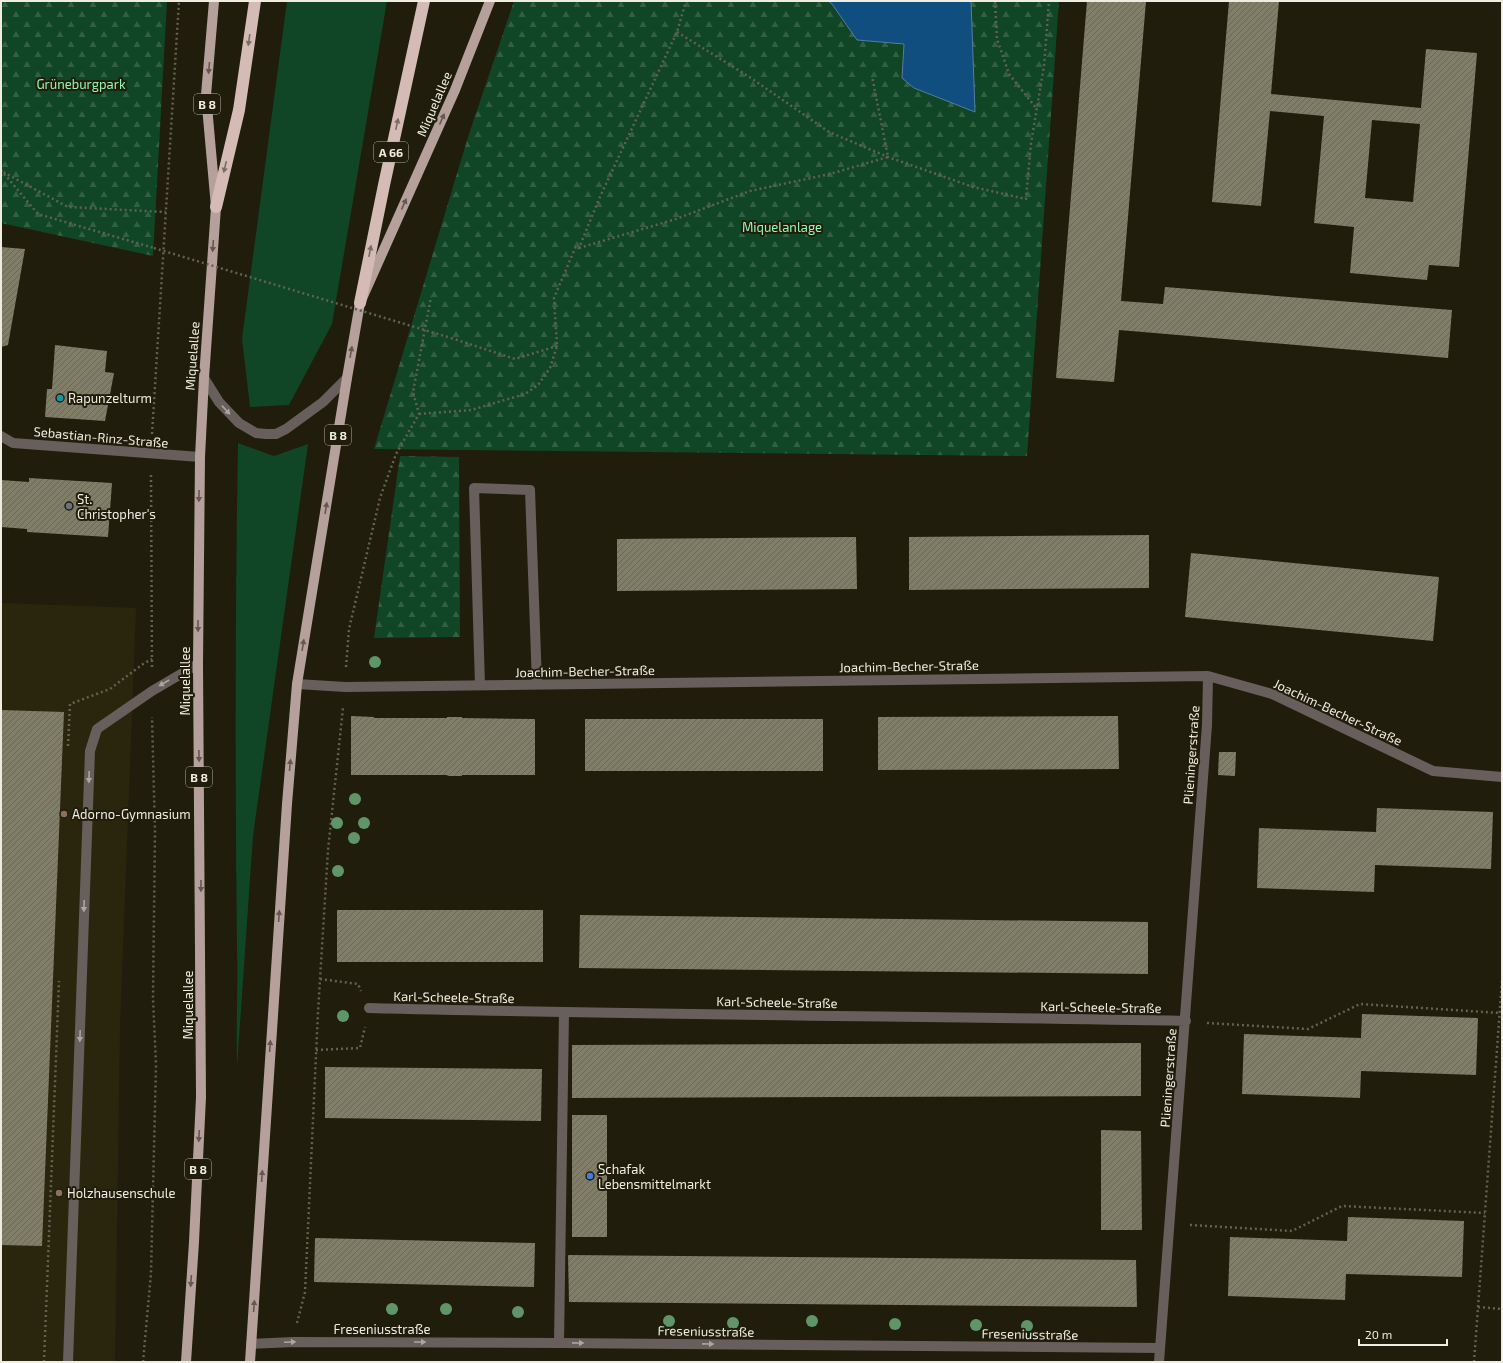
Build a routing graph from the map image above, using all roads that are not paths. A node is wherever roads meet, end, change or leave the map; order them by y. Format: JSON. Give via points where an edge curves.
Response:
{"nodes":[{"id":1,"x":214,"y":1,"type":"edge"},
{"id":2,"x":255,"y":1,"type":"edge"},
{"id":3,"x":424,"y":1,"type":"edge"},
{"id":4,"x":490,"y":1,"type":"edge"},
{"id":5,"x":216,"y":207,"type":"junction"},
{"id":6,"x":360,"y":304,"type":"junction"},
{"id":7,"x":204,"y":378,"type":"junction"},
{"id":8,"x":346,"y":378,"type":"junction"},
{"id":9,"x":1,"y":436,"type":"edge"},
{"id":10,"x":200,"y":457,"type":"junction"},
{"id":11,"x":198,"y":664,"type":"junction"},
{"id":12,"x":1208,"y":676,"type":"junction"},
{"id":13,"x":297,"y":684,"type":"junction"},
{"id":14,"x":537,"y":684,"type":"junction"},
{"id":15,"x":480,"y":685,"type":"junction"},
{"id":16,"x":1502,"y":777,"type":"edge"},
{"id":17,"x":369,"y":1008,"type":"road end"},
{"id":18,"x":564,"y":1013,"type":"junction"},
{"id":19,"x":1186,"y":1021,"type":"junction"},
{"id":20,"x":559,"y":1342,"type":"junction"},
{"id":21,"x":251,"y":1344,"type":"junction"},
{"id":22,"x":1160,"y":1348,"type":"junction"},
{"id":23,"x":68,"y":1362,"type":"edge"},
{"id":24,"x":186,"y":1362,"type":"edge"},
{"id":25,"x":250,"y":1362,"type":"edge"},
{"id":26,"x":1159,"y":1362,"type":"edge"}],
"edges":[{"from":1,"to":5,"type":"main road","name":"Miquelallee","number":"B 8","one_way":true,"via":[[206,95]]},
{"from":2,"to":5,"type":"highway","one_way":true,"via":[[239,110]]},
{"from":6,"to":3,"type":"highway","number":"A 66","one_way":true},
{"from":6,"to":4,"type":"main road","name":"Miquelallee","number":"B 8","one_way":true,"via":[[455,90]]},
{"from":5,"to":7,"type":"main road","name":"Miquelallee","number":"B 8","one_way":true},
{"from":8,"to":6,"type":"main road","number":"B 8","one_way":true},
{"from":7,"to":8,"type":"street","one_way":true,"via":[[219,402],[239,423],[266,434],[276,434],[286,429],[323,402]]},
{"from":7,"to":10,"type":"main road","name":"Miquelallee","number":"B 8"},
{"from":13,"to":8,"type":"main road","number":"B 8","one_way":true},
{"from":9,"to":10,"type":"street","name":"Sebastian-Rinz-Straße","via":[[13,443]]},
{"from":10,"to":11,"type":"main road","name":"Miquelallee","number":"B 8","one_way":true},
{"from":11,"to":23,"type":"street","one_way":true,"via":[[152,691],[97,729],[90,751]]},
{"from":11,"to":24,"type":"main road","name":"Miquelallee","number":"B 8","one_way":true,"via":[[201,1097]]},
{"from":12,"to":14,"type":"street","name":"Joachim-Becher-Straße"},
{"from":12,"to":16,"type":"street","name":"Joachim-Becher-Straße","via":[[1272,694],[1433,771]]},
{"from":12,"to":19,"type":"street","name":"Plieningerstraße","via":[[1207,725]]},
{"from":13,"to":15,"type":"street","name":"Joachim-Becher-Straße","via":[[345,687]]},
{"from":21,"to":13,"type":"main road","number":"B 8","one_way":true,"via":[[286,804]]},
{"from":14,"to":15,"type":"street","name":"Joachim-Becher-Straße"},
{"from":14,"to":15,"type":"street","via":[[530,490],[474,488]]},
{"from":17,"to":18,"type":"street","name":"Karl-Scheele-Straße"},
{"from":18,"to":19,"type":"street","name":"Karl-Scheele-Straße"},
{"from":18,"to":20,"type":"street"},
{"from":19,"to":22,"type":"street","name":"Plieningerstraße"},
{"from":21,"to":20,"type":"street","name":"Freseniusstraße","one_way":true},
{"from":20,"to":22,"type":"street","name":"Freseniusstraße","one_way":true},
{"from":21,"to":25,"type":"main road","number":"B 8"},
{"from":22,"to":26,"type":"street","name":"Plieningerstraße"}]}
